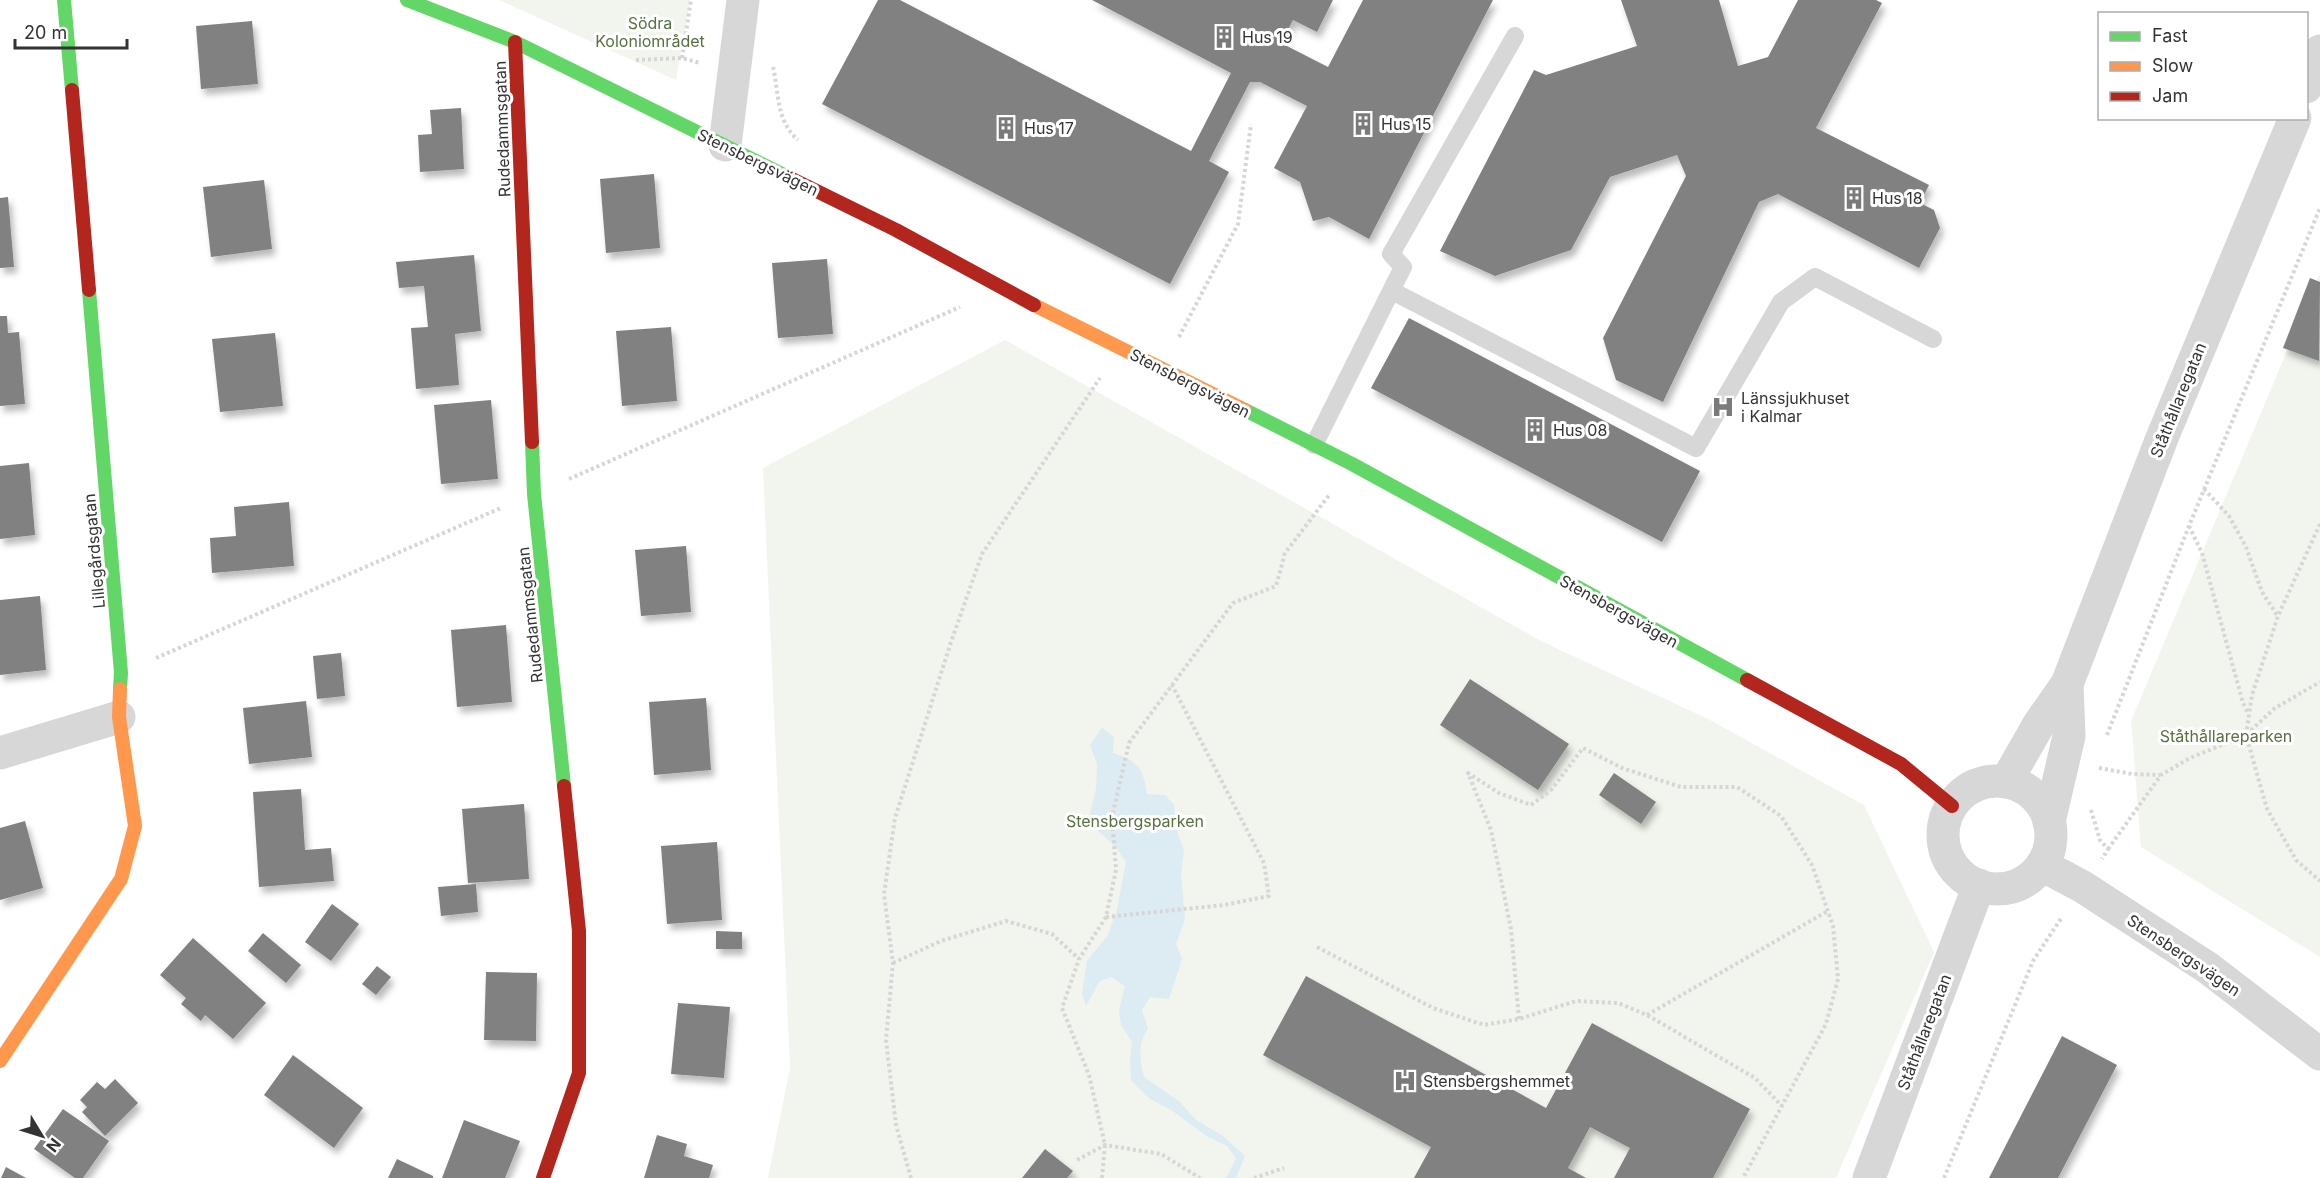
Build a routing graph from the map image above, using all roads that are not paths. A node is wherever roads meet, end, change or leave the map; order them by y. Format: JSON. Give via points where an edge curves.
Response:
{"nodes":[{"id":1,"x":64,"y":0,"type":"edge"},
{"id":2,"x":407,"y":0,"type":"edge"},
{"id":3,"x":743,"y":0,"type":"edge"},
{"id":4,"x":1515,"y":36,"type":"dead end"},
{"id":5,"x":515,"y":42,"type":"junction"},
{"id":6,"x":2320,"y":51,"type":"edge"},
{"id":7,"x":2308,"y":84,"type":"edge"},
{"id":8,"x":2294,"y":120,"type":"edge"},
{"id":9,"x":725,"y":145,"type":"junction"},
{"id":10,"x":1392,"y":291,"type":"junction"},
{"id":11,"x":1933,"y":339,"type":"dead end"},
{"id":12,"x":1314,"y":445,"type":"junction"},
{"id":13,"x":2067,"y":684,"type":"junction"},
{"id":14,"x":119,"y":717,"type":"junction"},
{"id":15,"x":0,"y":753,"type":"edge"},
{"id":16,"x":2006,"y":782,"type":"junction"},
{"id":17,"x":1952,"y":806,"type":"junction"},
{"id":18,"x":2049,"y":822,"type":"junction"},
{"id":19,"x":2042,"y":865,"type":"junction"},
{"id":20,"x":1979,"y":885,"type":"junction"},
{"id":21,"x":2320,"y":1054,"type":"edge"},
{"id":22,"x":0,"y":1061,"type":"edge"},
{"id":23,"x":543,"y":1178,"type":"edge"},
{"id":24,"x":1869,"y":1178,"type":"edge"}],
"edges":[{"from":1,"to":14,"type":"street","name":"Lillegårdsgatan","via":[[120,661]]},
{"from":2,"to":5,"type":"street","name":"Stensbergsvägen"},
{"from":3,"to":9,"type":"street"},
{"from":4,"to":10,"type":"lane","via":[[1391,254],[1403,267]]},
{"from":5,"to":9,"type":"street","name":"Stensbergsvägen"},
{"from":5,"to":23,"type":"street","name":"Rudedammsgatan","via":[[534,494],[579,931],[579,1073]]},
{"from":6,"to":7,"type":"street"},
{"from":8,"to":13,"type":"street","name":"Ståthållaregatan","via":[[2162,438]]},
{"from":9,"to":12,"type":"street","name":"Stensbergsvägen"},
{"from":10,"to":11,"type":"lane","via":[[1696,448],[1781,302],[1815,277]]},
{"from":10,"to":12,"type":"lane"},
{"from":12,"to":17,"type":"street","name":"Stensbergsvägen","via":[[1901,764]]},
{"from":13,"to":16,"type":"street","name":"Ståthållaregatan"},
{"from":13,"to":18,"type":"street","name":"Ståthållaregatan","via":[[2069,736]]},
{"from":14,"to":15,"type":"street"},
{"from":14,"to":22,"type":"street","name":"Lillegårdsgatan","via":[[135,826],[121,879]]},
{"from":16,"to":17,"type":"street","via":[[1975,786]]},
{"from":16,"to":18,"type":"street","via":[[2022,785],[2033,794]]},
{"from":17,"to":20,"type":"street","via":[[1945,825],[1946,850],[1958,872]]},
{"from":18,"to":19,"type":"street","name":"Ståthållaregatan","via":[[2051,844]]},
{"from":19,"to":20,"type":"street","via":[[2015,886]]},
{"from":19,"to":21,"type":"street","name":"Stensbergsvägen","via":[[2208,968]]},
{"from":20,"to":24,"type":"street","name":"Ståthållaregatan"}]}
